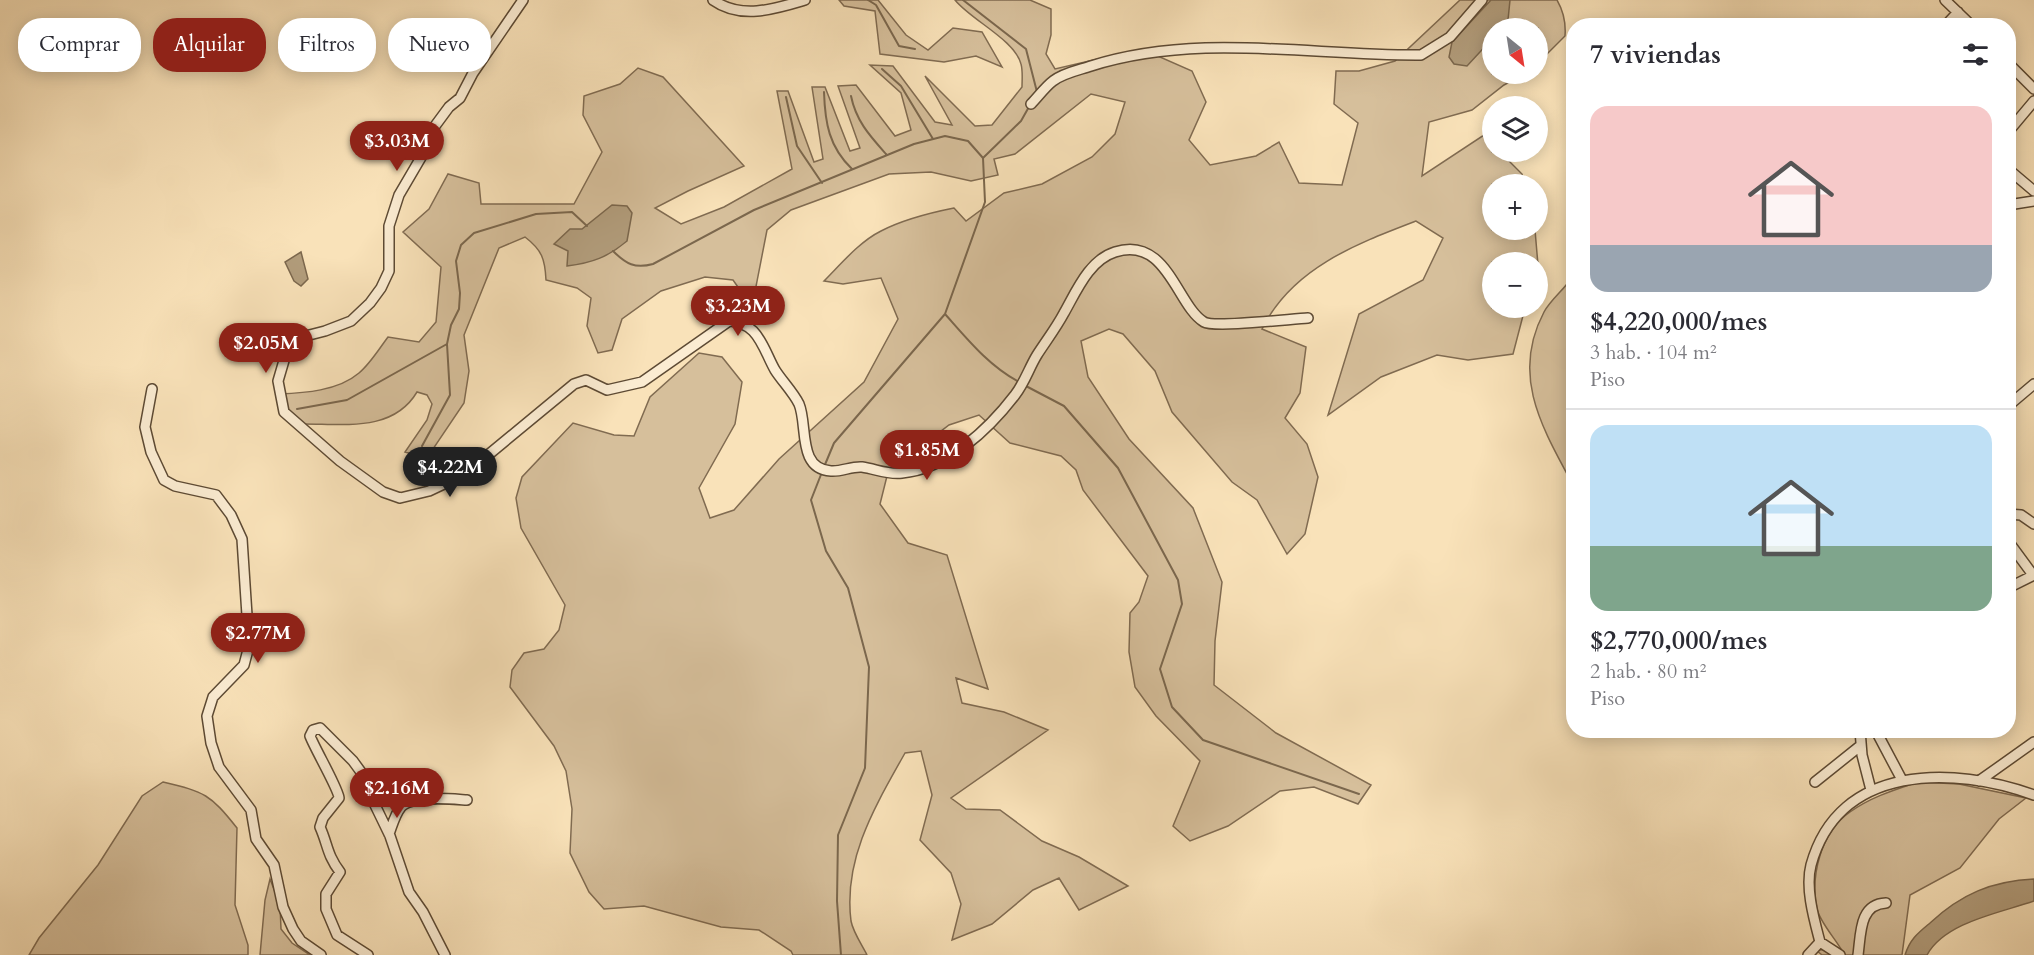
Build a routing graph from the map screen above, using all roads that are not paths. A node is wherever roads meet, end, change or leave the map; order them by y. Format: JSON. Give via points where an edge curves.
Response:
{"nodes":[{"id":1,"x":523,"y":0,"type":"edge"},
{"id":2,"x":713,"y":0,"type":"edge"},
{"id":3,"x":806,"y":0,"type":"edge"},
{"id":4,"x":1482,"y":0,"type":"edge"},
{"id":5,"x":1945,"y":0,"type":"edge"},
{"id":6,"x":1958,"y":12,"type":"junction"},
{"id":7,"x":1952,"y":18,"type":"edge"},
{"id":8,"x":1964,"y":18,"type":"edge"},
{"id":9,"x":2016,"y":71,"type":"edge"},
{"id":10,"x":2034,"y":89,"type":"edge"},
{"id":11,"x":2034,"y":101,"type":"edge"},
{"id":12,"x":1031,"y":104,"type":"dead end"},
{"id":13,"x":2016,"y":122,"type":"edge"},
{"id":14,"x":2016,"y":176,"type":"edge"},
{"id":15,"x":2034,"y":191,"type":"edge"},
{"id":16,"x":2034,"y":201,"type":"edge"},
{"id":17,"x":2016,"y":204,"type":"edge"},
{"id":18,"x":1308,"y":318,"type":"dead end"},
{"id":19,"x":2034,"y":384,"type":"edge"},
{"id":20,"x":152,"y":389,"type":"dead end"},
{"id":21,"x":2016,"y":399,"type":"edge"},
{"id":22,"x":2016,"y":515,"type":"edge"},
{"id":23,"x":2034,"y":524,"type":"edge"},
{"id":24,"x":2016,"y":552,"type":"edge"},
{"id":25,"x":2033,"y":575,"type":"edge"},
{"id":26,"x":2016,"y":584,"type":"edge"},
{"id":27,"x":1860,"y":738,"type":"edge"},
{"id":28,"x":1878,"y":738,"type":"edge"},
{"id":29,"x":2034,"y":742,"type":"edge"},
{"id":30,"x":1860,"y":746,"type":"junction"},
{"id":31,"x":1902,"y":780,"type":"junction"},
{"id":32,"x":1979,"y":781,"type":"junction"},
{"id":33,"x":1815,"y":782,"type":"dead end"},
{"id":34,"x":1871,"y":790,"type":"junction"},
{"id":35,"x":2034,"y":795,"type":"edge"},
{"id":36,"x":467,"y":800,"type":"dead end"},
{"id":37,"x":389,"y":834,"type":"junction"},
{"id":38,"x":1886,"y":903,"type":"dead end"},
{"id":39,"x":1820,"y":942,"type":"junction"},
{"id":40,"x":321,"y":955,"type":"edge"},
{"id":41,"x":368,"y":955,"type":"edge"},
{"id":42,"x":446,"y":955,"type":"edge"},
{"id":43,"x":1808,"y":955,"type":"edge"},
{"id":44,"x":1840,"y":955,"type":"edge"},
{"id":45,"x":1858,"y":955,"type":"edge"}],
"edges":[{"from":1,"to":18,"type":"street","via":[[460,98],[432,130],[399,195],[389,226],[389,272],[381,288],[351,321],[290,340],[278,381],[284,412],[383,492],[400,498],[448,484],[487,458],[574,384],[585,380],[607,390],[642,382],[734,321],[750,328],[759,339],[798,404],[806,451],[812,462],[828,471],[861,467],[901,474],[947,457],[1015,395],[1080,284],[1112,252],[1127,249],[1149,255],[1173,278],[1204,322],[1227,325]]},
{"from":2,"to":3,"type":"street","via":[[737,11],[776,8]]},
{"from":4,"to":12,"type":"street","via":[[1450,38],[1421,55],[1204,46],[1106,62],[1061,76]]},
{"from":5,"to":6,"type":"street"},
{"from":6,"to":7,"type":"street"},
{"from":6,"to":8,"type":"street"},
{"from":9,"to":10,"type":"street"},
{"from":11,"to":13,"type":"street"},
{"from":14,"to":15,"type":"street"},
{"from":16,"to":17,"type":"street"},
{"from":19,"to":21,"type":"street"},
{"from":20,"to":40,"type":"street","via":[[145,427],[164,480],[216,495],[242,538],[249,646],[244,665],[213,697],[207,716],[211,743],[219,767],[251,810],[256,840],[274,865],[283,907],[293,929],[301,941]]},
{"from":22,"to":23,"type":"street"},
{"from":24,"to":25,"type":"street"},
{"from":25,"to":26,"type":"street"},
{"from":27,"to":30,"type":"street"},
{"from":28,"to":31,"type":"street"},
{"from":29,"to":32,"type":"street"},
{"from":30,"to":33,"type":"street"},
{"from":30,"to":34,"type":"street"},
{"from":31,"to":32,"type":"street","via":[[1938,776]]},
{"from":31,"to":34,"type":"street"},
{"from":32,"to":35,"type":"street"},
{"from":34,"to":39,"type":"street","via":[[1835,819],[1811,866],[1809,889]]},
{"from":36,"to":37,"type":"street","via":[[408,802],[400,807]]},
{"from":37,"to":41,"type":"street","via":[[369,783],[320,729],[314,730],[310,736],[328,777],[339,790],[339,798],[320,827],[326,850],[340,872],[326,894],[326,909],[337,935]]},
{"from":37,"to":42,"type":"street","via":[[409,892]]},
{"from":38,"to":45,"type":"street","via":[[1877,903],[1866,913]]},
{"from":39,"to":43,"type":"street"},
{"from":39,"to":44,"type":"street"}]}
